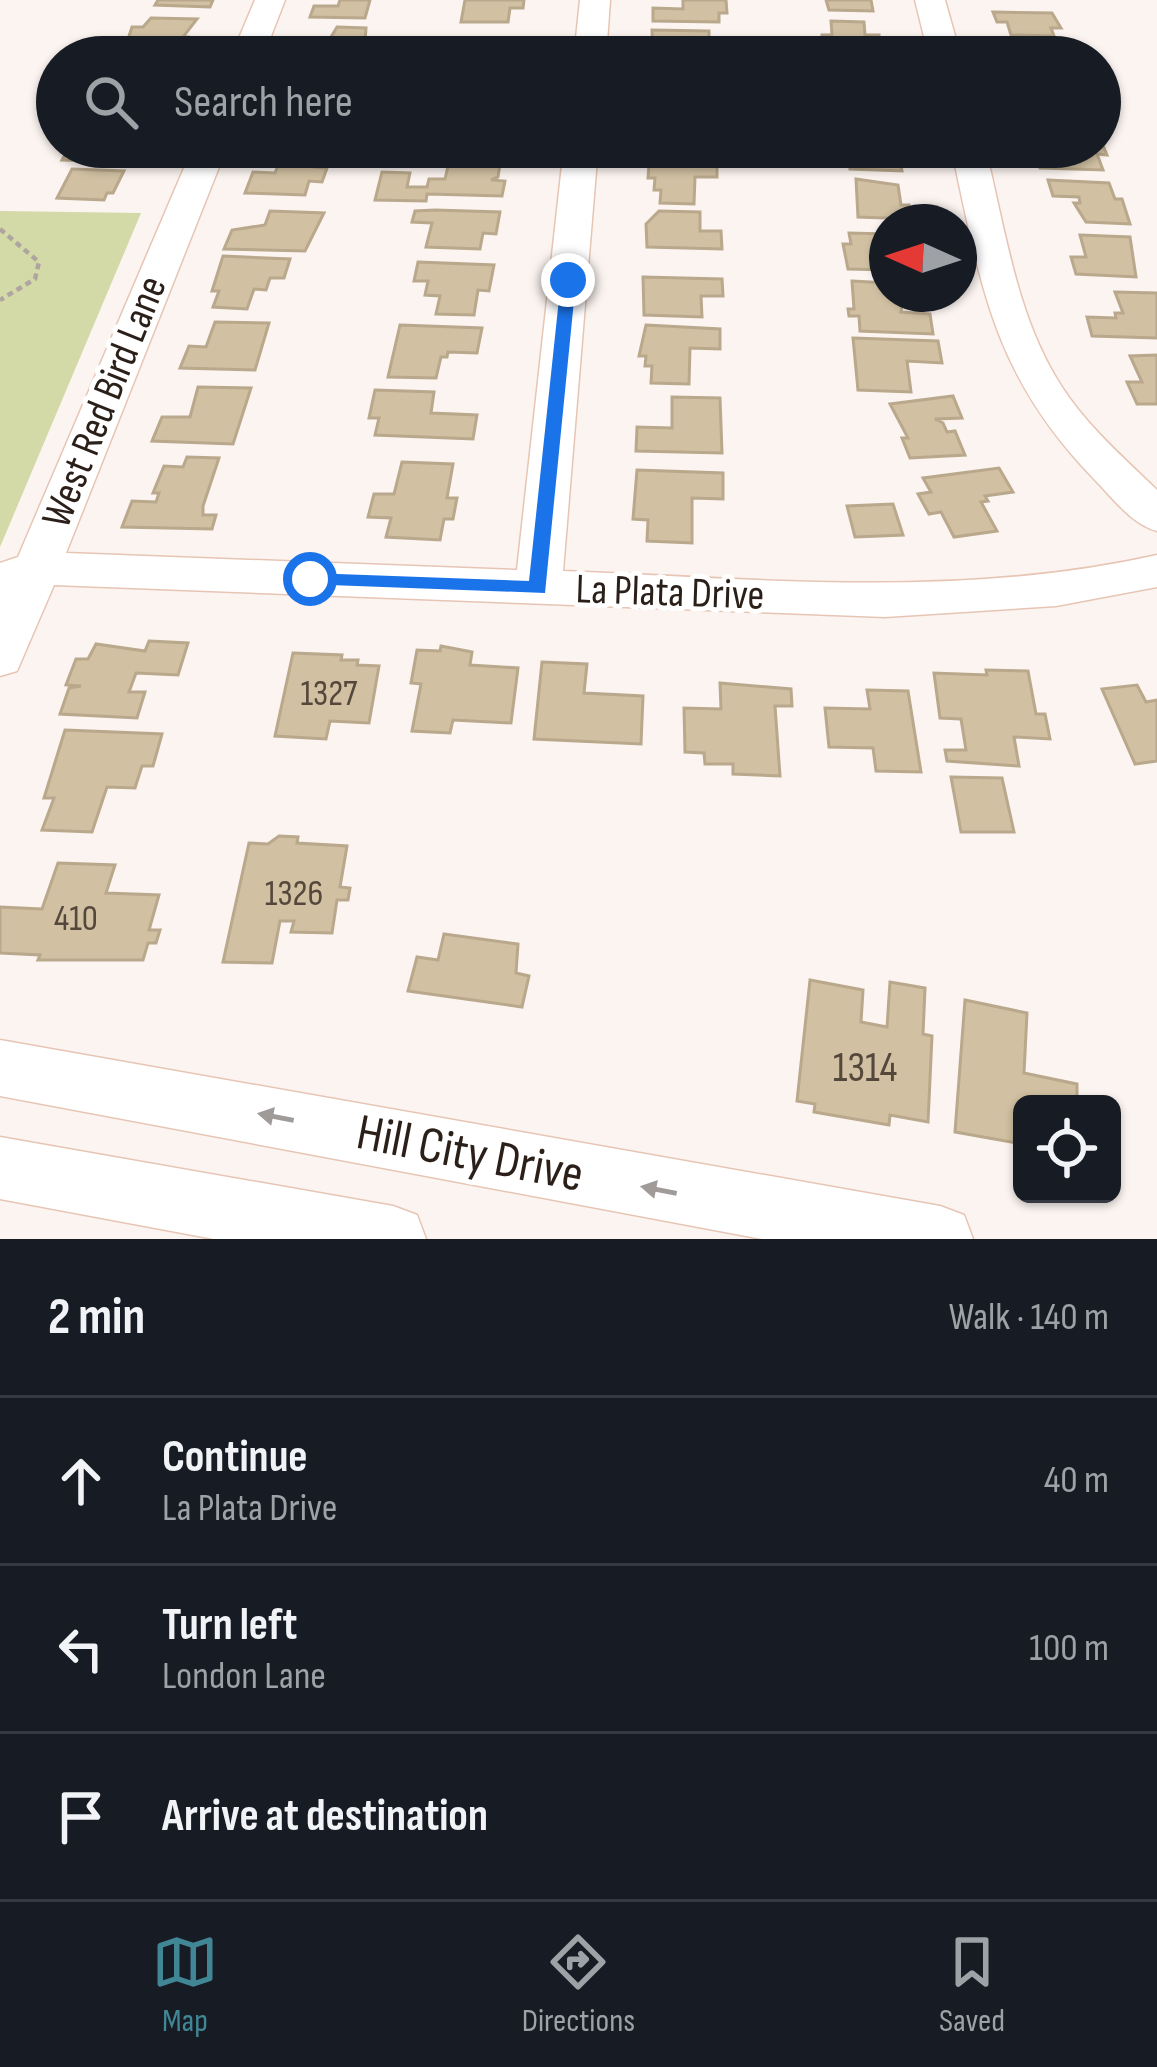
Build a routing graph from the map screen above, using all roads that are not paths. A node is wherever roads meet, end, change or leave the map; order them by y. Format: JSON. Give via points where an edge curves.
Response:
{"nodes":[{"id":1,"x":270,"y":0,"type":"edge"},
{"id":2,"x":596,"y":0,"type":"edge"},
{"id":3,"x":930,"y":0,"type":"edge"},
{"id":4,"x":255,"y":36,"type":"edge"},
{"id":5,"x":592,"y":36,"type":"edge"},
{"id":6,"x":939,"y":36,"type":"edge"},
{"id":7,"x":200,"y":168,"type":"edge"},
{"id":8,"x":579,"y":168,"type":"edge"},
{"id":9,"x":973,"y":168,"type":"edge"},
{"id":10,"x":1157,"y":516,"type":"edge"},
{"id":11,"x":12,"y":567,"type":"edge"},
{"id":12,"x":1157,"y":571,"type":"edge"},
{"id":13,"x":538,"y":589,"type":"junction"},
{"id":14,"x":0,"y":658,"type":"edge"},
{"id":15,"x":0,"y":1068,"type":"edge"},
{"id":16,"x":0,"y":1168,"type":"edge"},
{"id":17,"x":742,"y":1222,"type":"edge"},
{"id":18,"x":393,"y":1239,"type":"edge"},
{"id":19,"x":940,"y":1239,"type":"edge"}],
"edges":[{"from":1,"to":4,"type":"street"},
{"from":2,"to":5,"type":"street"},
{"from":3,"to":6,"type":"street"},
{"from":7,"to":11,"type":"street","name":"West Red Bird Lane"},
{"from":8,"to":13,"type":"street"},
{"from":9,"to":10,"type":"street","via":[[1028,363],[1070,424]]},
{"from":11,"to":13,"type":"street","name":"La Plata Drive"},
{"from":11,"to":14,"type":"street","name":"West Red Bird Lane"},
{"from":12,"to":13,"type":"street","name":"La Plata Drive","via":[[984,598]]},
{"from":17,"to":15,"type":"street","name":"Hill City Drive","one_way":true},
{"from":16,"to":18,"type":"street"},
{"from":17,"to":19,"type":"street","name":"Hill City Drive"}]}
